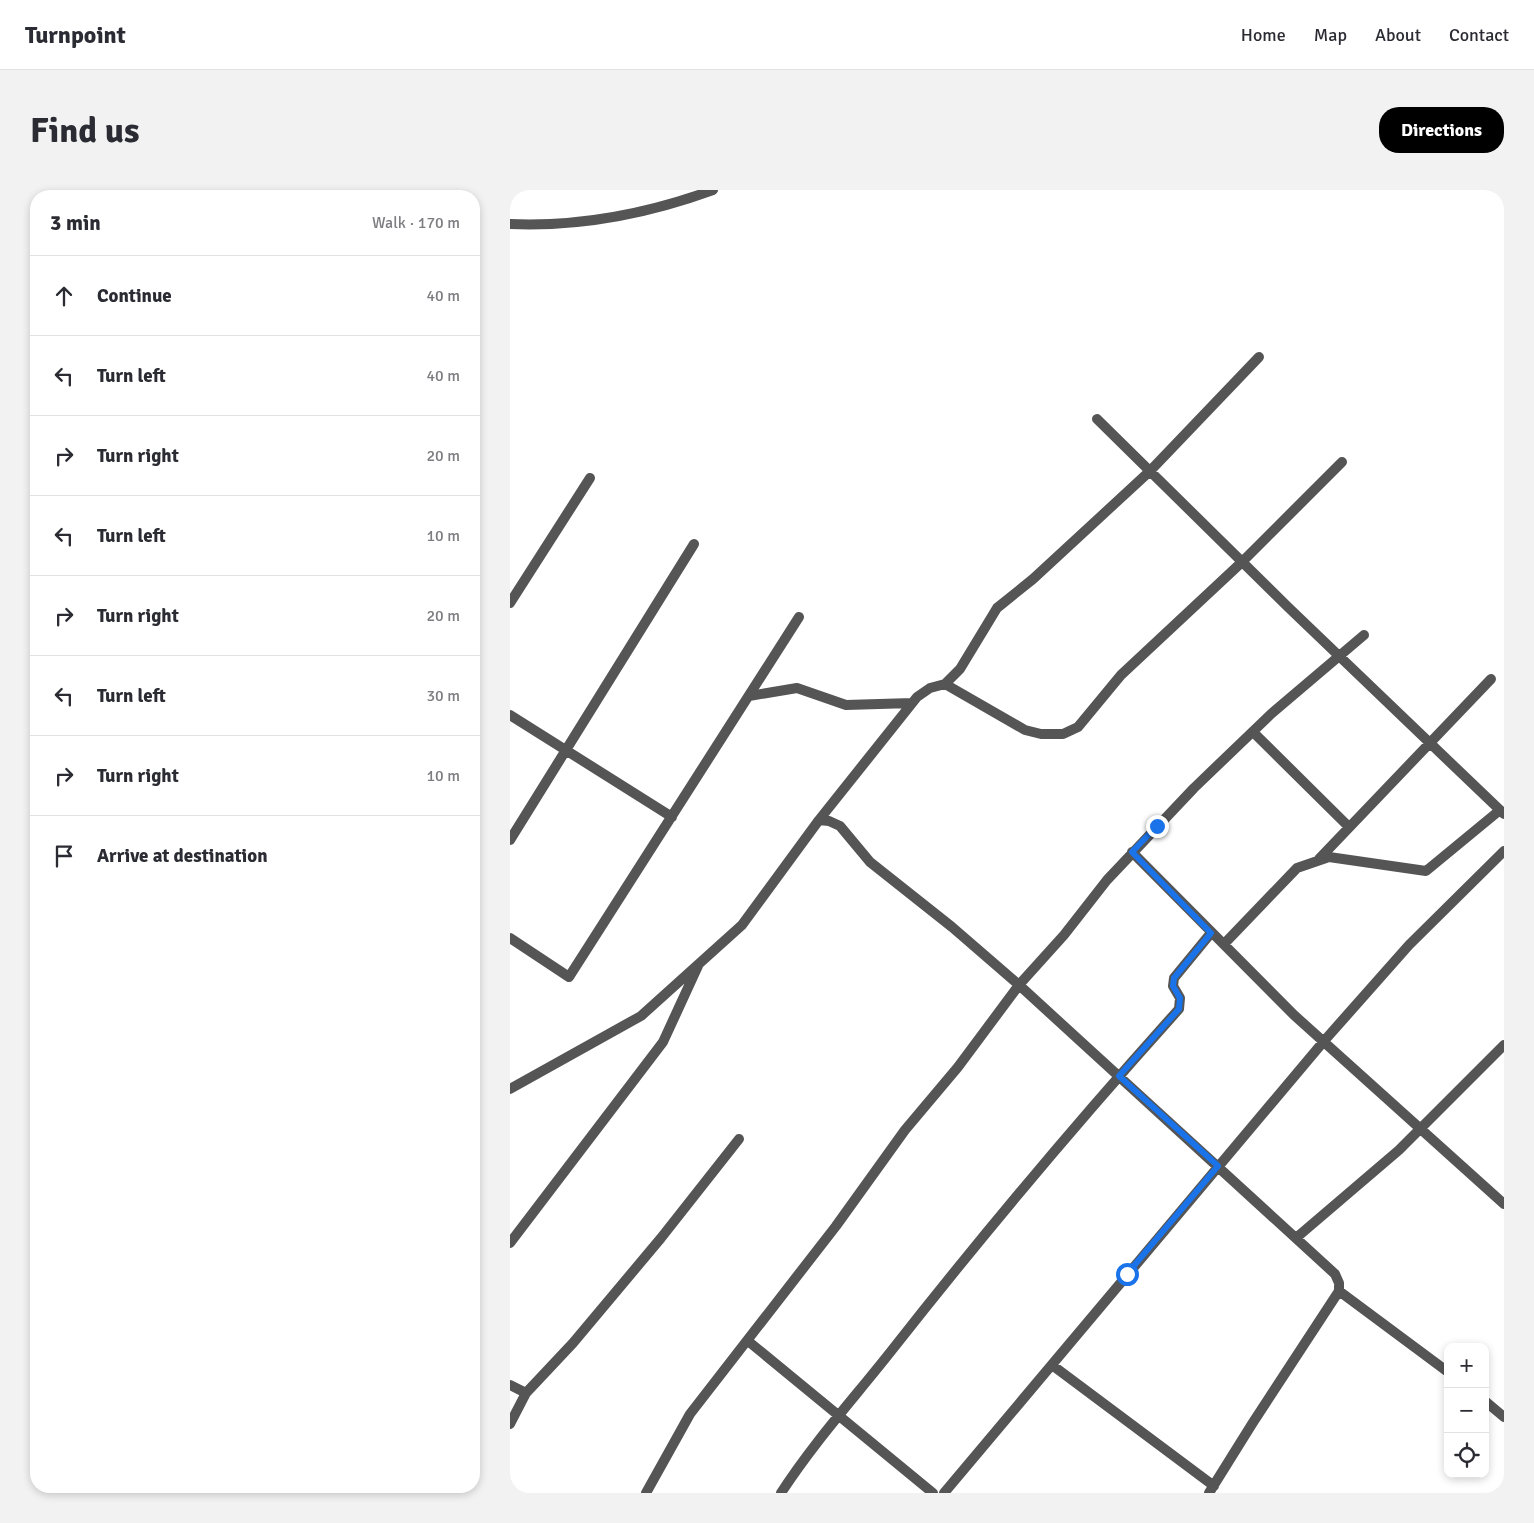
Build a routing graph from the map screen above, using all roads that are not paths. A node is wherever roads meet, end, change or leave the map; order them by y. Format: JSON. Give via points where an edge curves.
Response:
{"nodes":[{"id":1,"x":713,"y":190,"type":"edge"},
{"id":2,"x":510,"y":224,"type":"edge"},
{"id":3,"x":1259,"y":357,"type":"dead end"},
{"id":4,"x":1097,"y":419,"type":"dead end"},
{"id":5,"x":1342,"y":462,"type":"dead end"},
{"id":6,"x":1150,"y":471,"type":"junction"},
{"id":7,"x":590,"y":478,"type":"dead end"},
{"id":8,"x":694,"y":544,"type":"dead end"},
{"id":9,"x":1242,"y":562,"type":"junction"},
{"id":10,"x":510,"y":603,"type":"edge"},
{"id":11,"x":799,"y":617,"type":"dead end"},
{"id":12,"x":1364,"y":635,"type":"dead end"},
{"id":13,"x":1340,"y":657,"type":"junction"},
{"id":14,"x":1491,"y":679,"type":"dead end"},
{"id":15,"x":945,"y":684,"type":"junction"},
{"id":16,"x":749,"y":696,"type":"junction"},
{"id":17,"x":912,"y":703,"type":"junction"},
{"id":18,"x":510,"y":715,"type":"edge"},
{"id":19,"x":1253,"y":732,"type":"junction"},
{"id":20,"x":1429,"y":742,"type":"junction"},
{"id":21,"x":566,"y":750,"type":"junction"},
{"id":22,"x":1502,"y":812,"type":"edge"},
{"id":23,"x":672,"y":816,"type":"junction"},
{"id":24,"x":819,"y":820,"type":"junction"},
{"id":25,"x":1349,"y":827,"type":"junction"},
{"id":26,"x":510,"y":840,"type":"edge"},
{"id":27,"x":1504,"y":851,"type":"edge"},
{"id":28,"x":1132,"y":852,"type":"junction"},
{"id":29,"x":1318,"y":861,"type":"junction"},
{"id":30,"x":1211,"y":933,"type":"junction"},
{"id":31,"x":510,"y":938,"type":"edge"},
{"id":32,"x":1225,"y":943,"type":"junction"},
{"id":33,"x":700,"y":962,"type":"junction"},
{"id":34,"x":1018,"y":985,"type":"junction"},
{"id":35,"x":1324,"y":1041,"type":"junction"},
{"id":36,"x":1504,"y":1045,"type":"edge"},
{"id":37,"x":1119,"y":1076,"type":"junction"},
{"id":38,"x":510,"y":1089,"type":"edge"},
{"id":39,"x":1421,"y":1128,"type":"junction"},
{"id":40,"x":739,"y":1139,"type":"dead end"},
{"id":41,"x":1218,"y":1166,"type":"junction"},
{"id":42,"x":1504,"y":1204,"type":"edge"},
{"id":43,"x":1296,"y":1238,"type":"junction"},
{"id":44,"x":510,"y":1243,"type":"edge"},
{"id":45,"x":1339,"y":1291,"type":"junction"},
{"id":46,"x":748,"y":1341,"type":"junction"},
{"id":47,"x":1052,"y":1365,"type":"junction"},
{"id":48,"x":1444,"y":1369,"type":"edge"},
{"id":49,"x":510,"y":1384,"type":"edge"},
{"id":50,"x":526,"y":1393,"type":"junction"},
{"id":51,"x":1489,"y":1404,"type":"edge"},
{"id":52,"x":840,"y":1416,"type":"junction"},
{"id":53,"x":1504,"y":1417,"type":"edge"},
{"id":54,"x":510,"y":1424,"type":"edge"},
{"id":55,"x":1212,"y":1489,"type":"edge"},
{"id":56,"x":646,"y":1493,"type":"edge"},
{"id":57,"x":781,"y":1493,"type":"edge"},
{"id":58,"x":933,"y":1493,"type":"edge"},
{"id":59,"x":944,"y":1493,"type":"edge"}],
"edges":[{"from":1,"to":2,"type":"street","via":[[618,217],[573,223]]},
{"from":3,"to":6,"type":"street"},
{"from":4,"to":6,"type":"street"},
{"from":5,"to":9,"type":"street"},
{"from":6,"to":9,"type":"street"},
{"from":6,"to":15,"type":"street","via":[[997,608],[960,669]]},
{"from":7,"to":10,"type":"street"},
{"from":8,"to":21,"type":"street"},
{"from":9,"to":13,"type":"street"},
{"from":9,"to":15,"type":"street","via":[[1121,675],[1078,727],[1063,734],[1025,730]]},
{"from":11,"to":16,"type":"street"},
{"from":12,"to":13,"type":"street"},
{"from":13,"to":19,"type":"street"},
{"from":13,"to":20,"type":"street"},
{"from":14,"to":20,"type":"street"},
{"from":15,"to":17,"type":"street","via":[[930,688]]},
{"from":16,"to":17,"type":"street","via":[[797,688],[846,705]]},
{"from":16,"to":23,"type":"street"},
{"from":17,"to":24,"type":"street"},
{"from":18,"to":21,"type":"street"},
{"from":19,"to":25,"type":"street"},
{"from":19,"to":28,"type":"street"},
{"from":20,"to":22,"type":"street"},
{"from":20,"to":25,"type":"street"},
{"from":21,"to":23,"type":"street"},
{"from":21,"to":26,"type":"street"},
{"from":22,"to":29,"type":"street","via":[[1426,871],[1329,857]]},
{"from":23,"to":31,"type":"street","via":[[569,977]]},
{"from":24,"to":33,"type":"street","via":[[742,925]]},
{"from":24,"to":34,"type":"street","via":[[840,826],[870,862]]},
{"from":25,"to":29,"type":"street"},
{"from":27,"to":35,"type":"street","via":[[1409,945]]},
{"from":28,"to":30,"type":"street"},
{"from":28,"to":34,"type":"street"},
{"from":29,"to":32,"type":"street","via":[[1297,868]]},
{"from":30,"to":32,"type":"street"},
{"from":30,"to":37,"type":"street","via":[[1174,978],[1173,986],[1180,998],[1179,1009]]},
{"from":32,"to":35,"type":"street","via":[[1294,1015]]},
{"from":33,"to":38,"type":"street","via":[[641,1016]]},
{"from":33,"to":44,"type":"street","via":[[663,1042]]},
{"from":34,"to":37,"type":"street"},
{"from":34,"to":46,"type":"street"},
{"from":35,"to":39,"type":"street"},
{"from":35,"to":41,"type":"street"},
{"from":36,"to":39,"type":"street"},
{"from":37,"to":41,"type":"street"},
{"from":37,"to":52,"type":"street","via":[[940,1289]]},
{"from":39,"to":42,"type":"street"},
{"from":39,"to":43,"type":"street","via":[[1400,1150]]},
{"from":40,"to":50,"type":"street","via":[[586,1328]]},
{"from":41,"to":43,"type":"street"},
{"from":41,"to":47,"type":"street"},
{"from":43,"to":45,"type":"street","via":[[1335,1274]]},
{"from":45,"to":48,"type":"street"},
{"from":45,"to":55,"type":"street"},
{"from":46,"to":52,"type":"street"},
{"from":46,"to":56,"type":"street","via":[[690,1414]]},
{"from":47,"to":55,"type":"street"},
{"from":47,"to":59,"type":"street"},
{"from":49,"to":50,"type":"street"},
{"from":50,"to":54,"type":"street"},
{"from":51,"to":53,"type":"street"},
{"from":52,"to":57,"type":"street","via":[[804,1458]]},
{"from":52,"to":58,"type":"street"}]}
